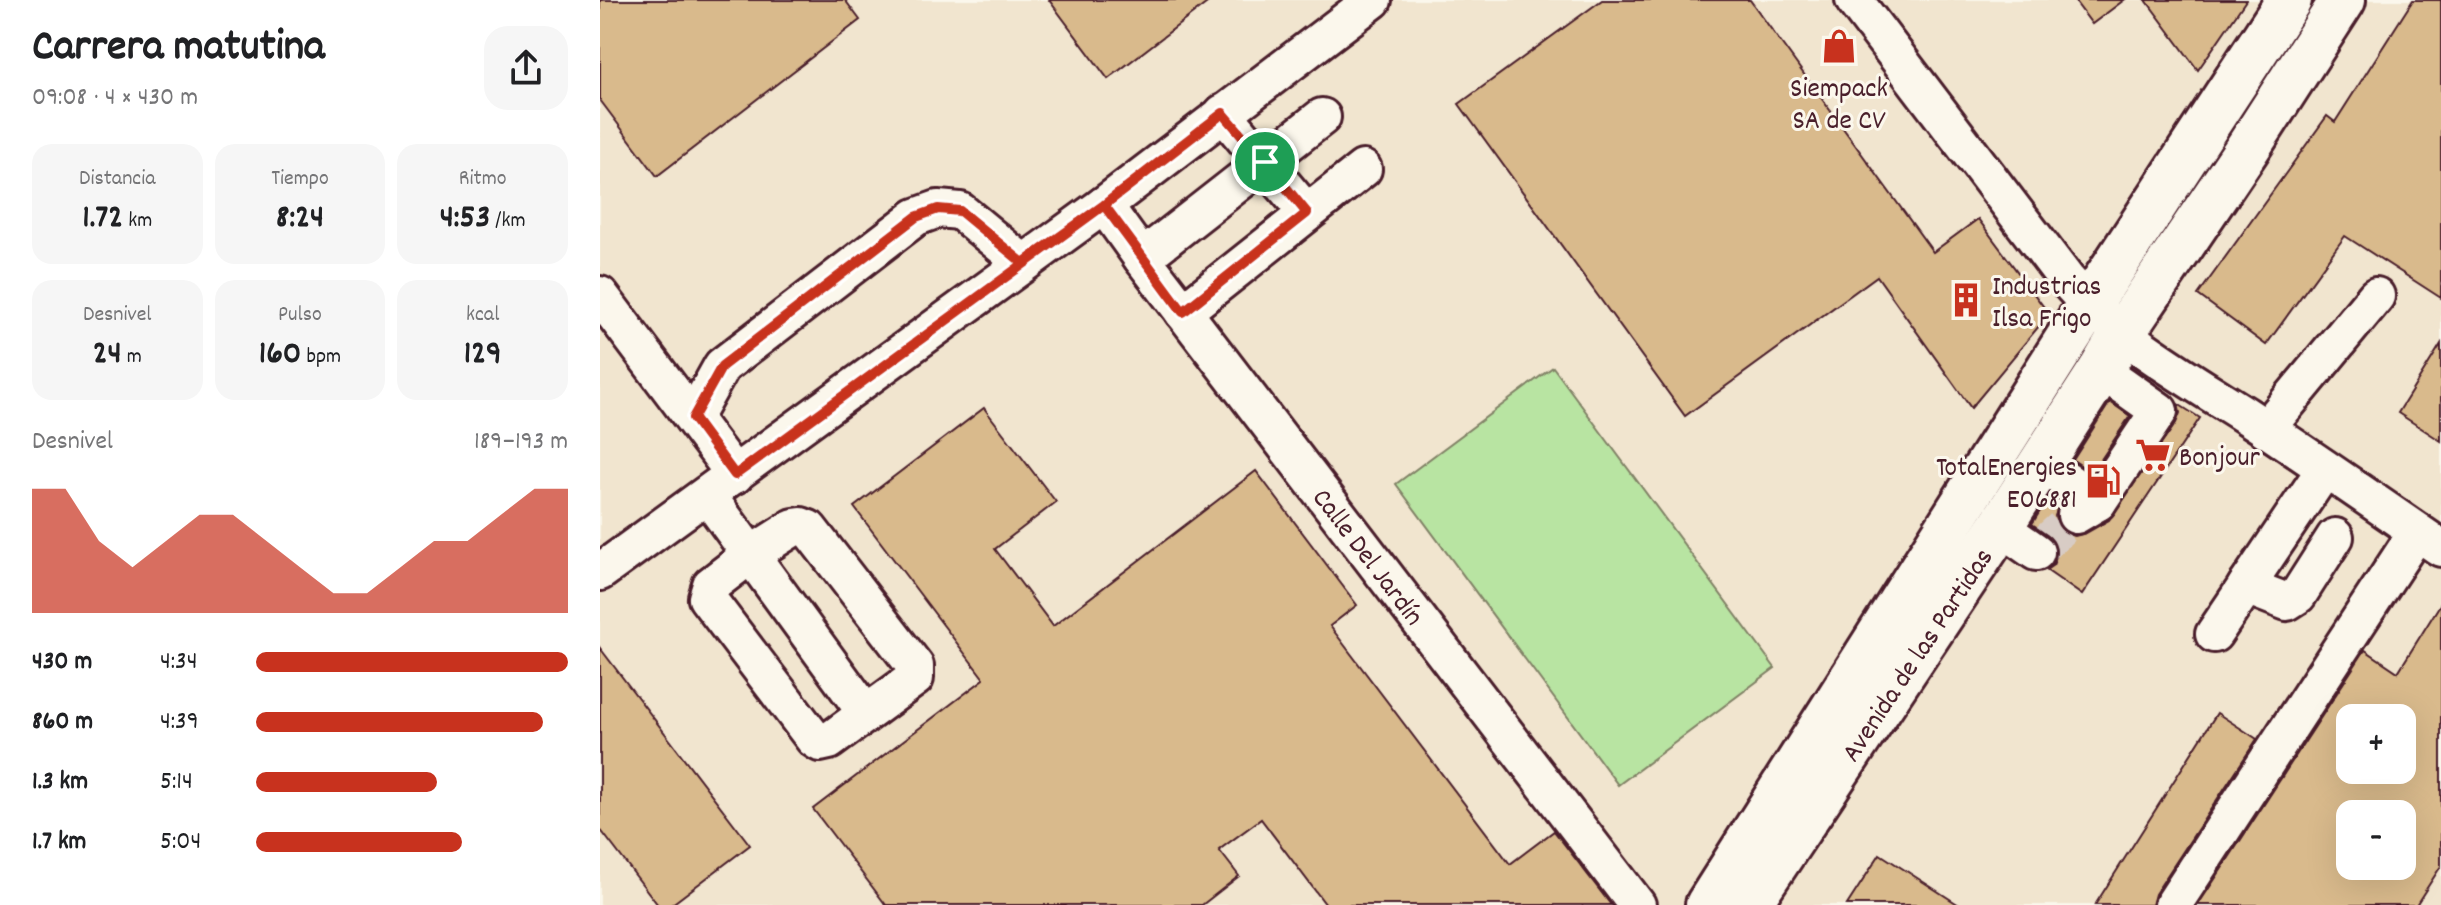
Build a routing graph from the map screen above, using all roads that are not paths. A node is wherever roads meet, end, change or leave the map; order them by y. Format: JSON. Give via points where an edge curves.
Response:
{"nodes":[{"id":1,"x":1373,"y":0,"type":"edge"},
{"id":2,"x":1854,"y":0,"type":"edge"},
{"id":3,"x":2289,"y":0,"type":"edge"},
{"id":4,"x":2343,"y":0,"type":"edge"},
{"id":5,"x":1223,"y":113,"type":"junction"},
{"id":6,"x":1322,"y":117,"type":"dead end"},
{"id":7,"x":1265,"y":162,"type":"junction"},
{"id":8,"x":1363,"y":169,"type":"dead end"},
{"id":9,"x":1104,"y":205,"type":"junction"},
{"id":10,"x":1307,"y":213,"type":"junction"},
{"id":11,"x":1142,"y":258,"type":"junction"},
{"id":12,"x":1023,"y":263,"type":"junction"},
{"id":13,"x":600,"y":295,"type":"edge"},
{"id":14,"x":2376,"y":296,"type":"dead end"},
{"id":15,"x":2089,"y":305,"type":"junction"},
{"id":16,"x":1183,"y":312,"type":"junction"},
{"id":17,"x":2112,"y":352,"type":"junction"},
{"id":18,"x":693,"y":418,"type":"junction"},
{"id":19,"x":2266,"y":429,"type":"junction"},
{"id":20,"x":2040,"y":463,"type":"junction"},
{"id":21,"x":2325,"y":469,"type":"junction"},
{"id":22,"x":721,"y":485,"type":"junction"},
{"id":23,"x":2000,"y":527,"type":"junction"},
{"id":24,"x":2335,"y":537,"type":"dead end"},
{"id":25,"x":2429,"y":540,"type":"edge"},
{"id":26,"x":2036,"y":552,"type":"dead end"},
{"id":27,"x":750,"y":555,"type":"junction"},
{"id":28,"x":600,"y":572,"type":"edge"},
{"id":29,"x":2246,"y":586,"type":"junction"},
{"id":30,"x":2214,"y":634,"type":"dead end"},
{"id":31,"x":866,"y":713,"type":"junction"},
{"id":32,"x":1637,"y":905,"type":"edge"},
{"id":33,"x":1708,"y":905,"type":"edge"},
{"id":34,"x":1748,"y":905,"type":"edge"},
{"id":35,"x":2173,"y":905,"type":"edge"}],
"edges":[{"from":1,"to":5,"type":"street"},
{"from":2,"to":15,"type":"street"},
{"from":3,"to":15,"type":"main road","name":"Avenida de las Partidas"},
{"from":4,"to":17,"type":"main road","name":"Avenida de las Partidas"},
{"from":5,"to":7,"type":"street"},
{"from":5,"to":9,"type":"street"},
{"from":6,"to":7,"type":"street"},
{"from":7,"to":10,"type":"street"},
{"from":7,"to":11,"type":"street"},
{"from":8,"to":10,"type":"street"},
{"from":9,"to":11,"type":"street","name":"Calle Del Jardín"},
{"from":9,"to":12,"type":"street"},
{"from":10,"to":16,"type":"street"},
{"from":11,"to":16,"type":"street","name":"Calle Del Jardín"},
{"from":12,"to":18,"type":"street","via":[[960,211],[938,209],[916,217],[722,366]]},
{"from":12,"to":22,"type":"street"},
{"from":13,"to":18,"type":"street"},
{"from":14,"to":19,"type":"street"},
{"from":15,"to":17,"type":"street"},
{"from":15,"to":33,"type":"main road","name":"Avenida de las Partidas"},
{"from":16,"to":32,"type":"street","name":"Calle Del Jardín"},
{"from":17,"to":19,"type":"street"},
{"from":17,"to":20,"type":"main road","name":"Avenida de las Partidas"},
{"from":17,"to":20,"type":"street","via":[[2159,411],[2087,508]]},
{"from":18,"to":22,"type":"street"},
{"from":19,"to":21,"type":"street"},
{"from":20,"to":23,"type":"main road","name":"Avenida de las Partidas"},
{"from":21,"to":25,"type":"street"},
{"from":21,"to":29,"type":"street"},
{"from":22,"to":27,"type":"street"},
{"from":22,"to":28,"type":"street"},
{"from":23,"to":26,"type":"street"},
{"from":23,"to":34,"type":"main road","name":"Avenida de las Partidas"},
{"from":24,"to":29,"type":"street","via":[[2298,595],[2287,602]]},
{"from":25,"to":35,"type":"street"},
{"from":27,"to":31,"type":"street"},
{"from":27,"to":31,"type":"street","via":[[711,585],[707,598],[814,739],[829,741]]},
{"from":27,"to":31,"type":"street","via":[[794,527],[809,529],[915,666],[915,678]]},
{"from":29,"to":30,"type":"street"}]}
